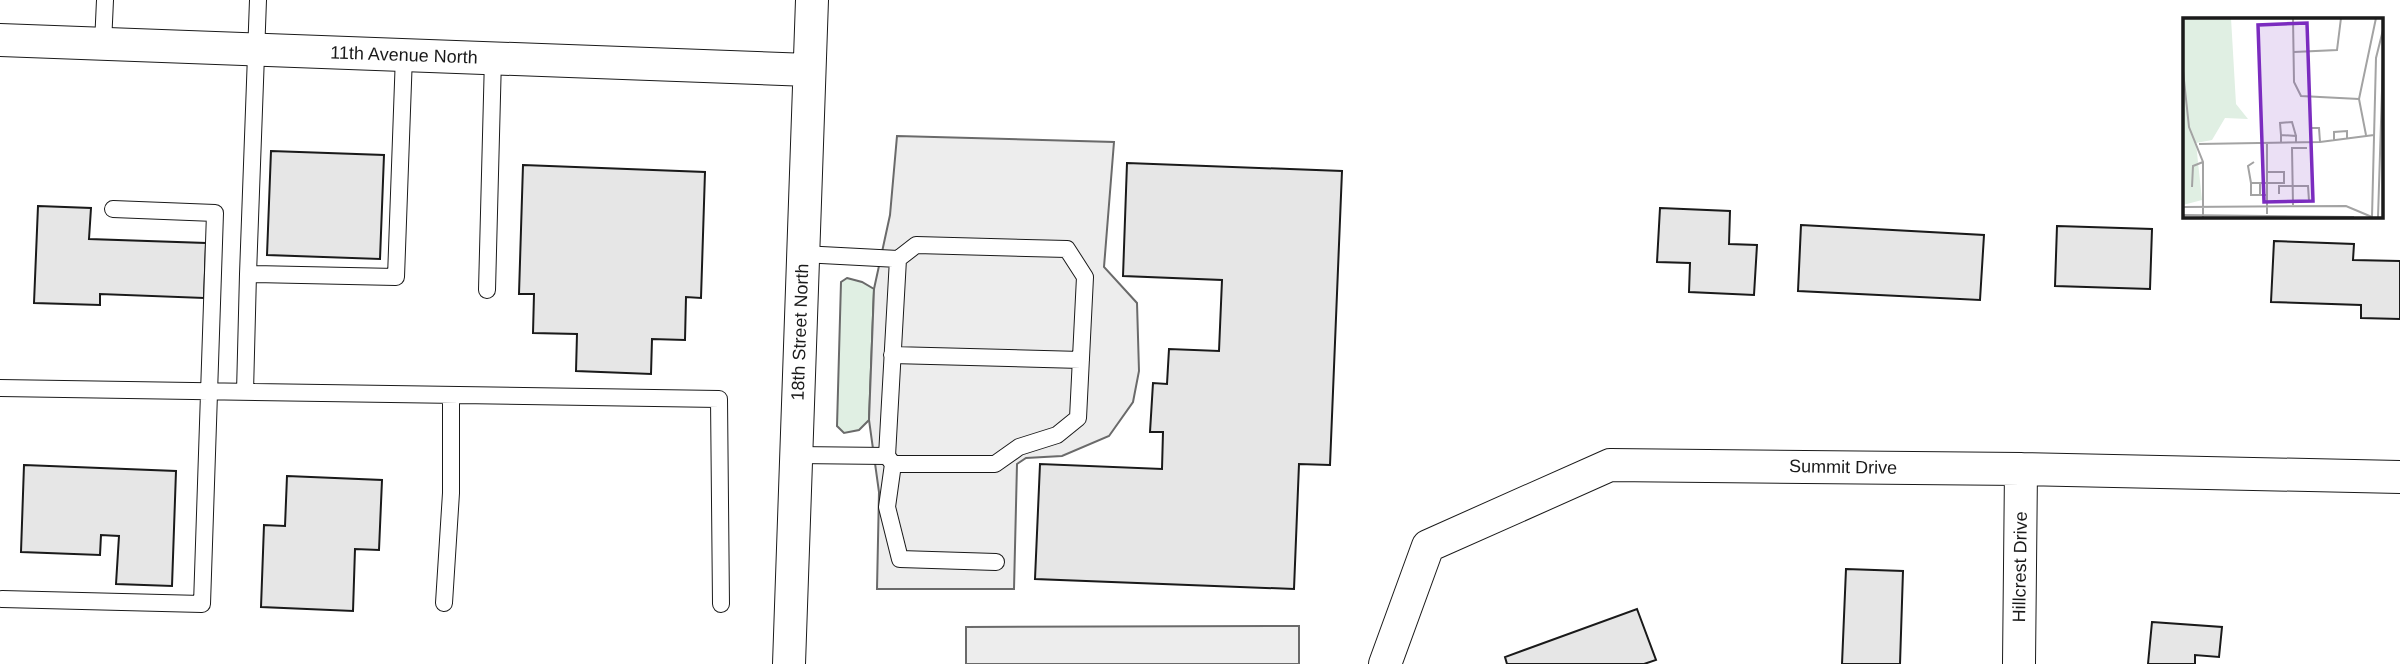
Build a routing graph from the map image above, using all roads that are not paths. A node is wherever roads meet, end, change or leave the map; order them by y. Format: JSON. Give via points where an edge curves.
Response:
{"nodes":[{"id":1,"x":105,"y":0,"type":"edge"},
{"id":2,"x":258,"y":0,"type":"edge"},
{"id":3,"x":812,"y":0,"type":"edge"},
{"id":4,"x":0,"y":40,"type":"edge"},
{"id":5,"x":103,"y":44,"type":"junction"},
{"id":6,"x":257,"y":49,"type":"junction"},
{"id":7,"x":404,"y":55,"type":"junction"},
{"id":8,"x":493,"y":58,"type":"junction"},
{"id":9,"x":809,"y":70,"type":"junction"},
{"id":10,"x":113,"y":209,"type":"dead end"},
{"id":11,"x":802,"y":254,"type":"junction"},
{"id":12,"x":898,"y":259,"type":"junction"},
{"id":13,"x":248,"y":274,"type":"junction"},
{"id":14,"x":487,"y":290,"type":"dead end"},
{"id":15,"x":892,"y":355,"type":"junction"},
{"id":16,"x":1081,"y":359,"type":"junction"},
{"id":17,"x":0,"y":388,"type":"edge"},
{"id":18,"x":208,"y":391,"type":"junction"},
{"id":19,"x":245,"y":392,"type":"junction"},
{"id":20,"x":451,"y":395,"type":"junction"},
{"id":21,"x":796,"y":455,"type":"junction"},
{"id":22,"x":890,"y":460,"type":"junction"},
{"id":23,"x":2021,"y":469,"type":"junction"},
{"id":24,"x":2400,"y":477,"type":"edge"},
{"id":25,"x":996,"y":562,"type":"dead end"},
{"id":26,"x":2,"y":599,"type":"dead end"},
{"id":27,"x":444,"y":603,"type":"dead end"},
{"id":28,"x":721,"y":604,"type":"dead end"},
{"id":29,"x":789,"y":664,"type":"edge"},
{"id":30,"x":1385,"y":664,"type":"edge"},
{"id":31,"x":2019,"y":664,"type":"edge"}],
"edges":[{"from":1,"to":5,"type":"lane"},
{"from":2,"to":6,"type":"lane"},
{"from":3,"to":9,"type":"street","name":"18th Street North"},
{"from":4,"to":5,"type":"street","name":"11th Avenue North"},
{"from":5,"to":6,"type":"street","name":"11th Avenue North"},
{"from":6,"to":7,"type":"street","name":"11th Avenue North"},
{"from":6,"to":13,"type":"lane"},
{"from":7,"to":8,"type":"street","name":"11th Avenue North"},
{"from":7,"to":13,"type":"lane","via":[[396,277]]},
{"from":8,"to":9,"type":"street","name":"11th Avenue North"},
{"from":8,"to":14,"type":"lane"},
{"from":9,"to":11,"type":"street","name":"18th Street North"},
{"from":10,"to":18,"type":"lane","via":[[215,214]]},
{"from":11,"to":12,"type":"lane"},
{"from":11,"to":21,"type":"street","name":"18th Street North"},
{"from":12,"to":15,"type":"lane"},
{"from":12,"to":16,"type":"lane","via":[[916,246],[1067,250],[1085,278]]},
{"from":13,"to":19,"type":"lane"},
{"from":15,"to":16,"type":"lane"},
{"from":15,"to":22,"type":"lane"},
{"from":16,"to":22,"type":"lane","via":[[1078,418],[1057,435],[1019,447],[995,464]]},
{"from":17,"to":18,"type":"lane"},
{"from":18,"to":19,"type":"lane"},
{"from":18,"to":26,"type":"lane","via":[[202,604]]},
{"from":19,"to":20,"type":"lane"},
{"from":20,"to":27,"type":"lane"},
{"from":20,"to":28,"type":"lane","via":[[719,399]]},
{"from":21,"to":22,"type":"lane"},
{"from":21,"to":29,"type":"street","name":"18th Street North"},
{"from":22,"to":25,"type":"lane","via":[[887,507],[900,559]]},
{"from":23,"to":24,"type":"street","name":"Summit Drive"},
{"from":23,"to":30,"type":"street","name":"Summit Drive","via":[[1611,465],[1428,546]]},
{"from":23,"to":31,"type":"street","name":"Hillcrest Drive"}]}
